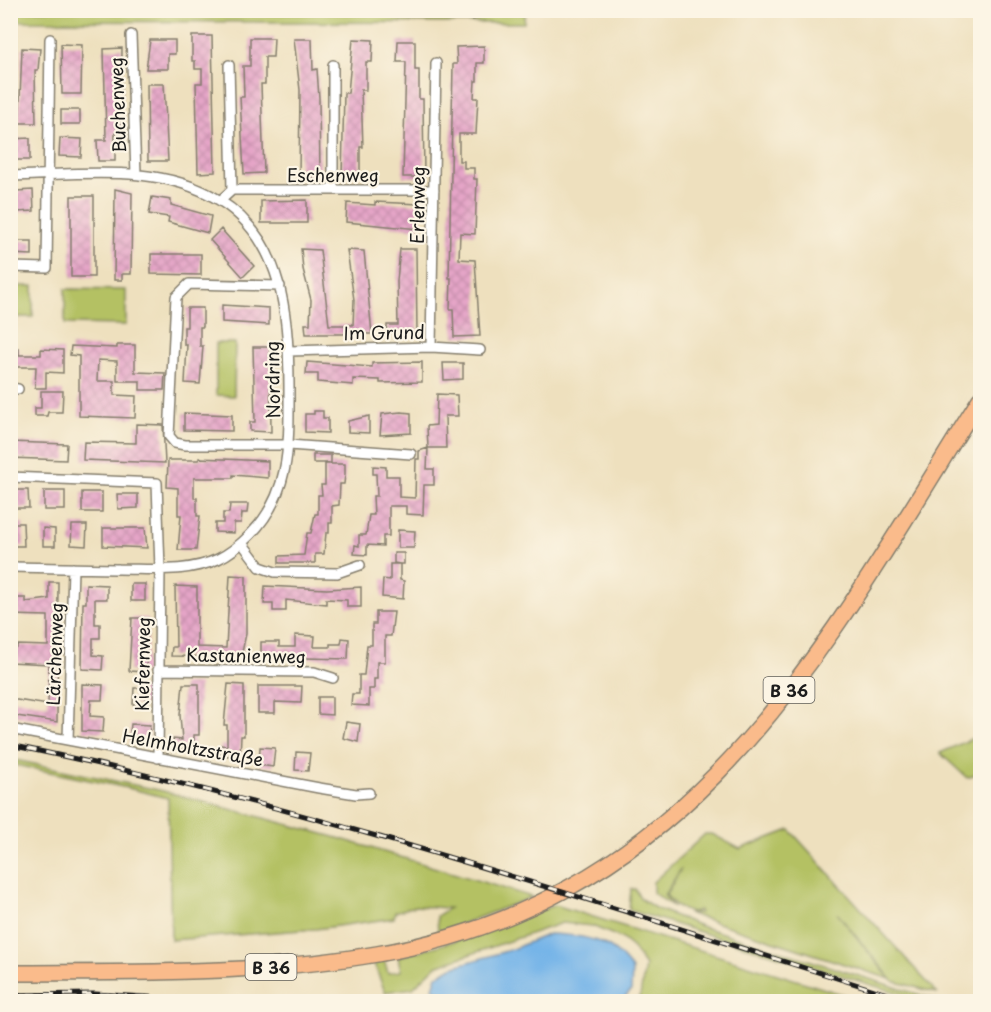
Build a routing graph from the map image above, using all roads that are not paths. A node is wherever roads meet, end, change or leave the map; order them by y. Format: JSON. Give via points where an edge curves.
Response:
{"nodes":[{"id":1,"x":464,"y":10,"type":"edge"},
{"id":2,"x":481,"y":10,"type":"edge"},
{"id":3,"x":131,"y":35,"type":"dead end"},
{"id":4,"x":50,"y":39,"type":"dead end"},
{"id":5,"x":436,"y":63,"type":"dead end"},
{"id":6,"x":229,"y":65,"type":"dead end"},
{"id":7,"x":333,"y":65,"type":"dead end"},
{"id":8,"x":136,"y":174,"type":"junction"},
{"id":9,"x":47,"y":175,"type":"junction"},
{"id":10,"x":10,"y":176,"type":"edge"},
{"id":11,"x":232,"y":190,"type":"junction"},
{"id":12,"x":333,"y":190,"type":"junction"},
{"id":13,"x":434,"y":190,"type":"junction"},
{"id":14,"x":221,"y":201,"type":"junction"},
{"id":15,"x":10,"y":267,"type":"edge"},
{"id":16,"x":280,"y":285,"type":"junction"},
{"id":17,"x":431,"y":347,"type":"junction"},
{"id":18,"x":480,"y":350,"type":"dead end"},
{"id":19,"x":289,"y":351,"type":"junction"},
{"id":20,"x":981,"y":399,"type":"edge"},
{"id":21,"x":289,"y":445,"type":"junction"},
{"id":22,"x":411,"y":454,"type":"dead end"},
{"id":23,"x":10,"y":477,"type":"edge"},
{"id":24,"x":242,"y":543,"type":"junction"},
{"id":25,"x":360,"y":565,"type":"dead end"},
{"id":26,"x":10,"y":567,"type":"edge"},
{"id":27,"x":73,"y":568,"type":"junction"},
{"id":28,"x":160,"y":569,"type":"junction"},
{"id":29,"x":158,"y":670,"type":"junction"},
{"id":30,"x":333,"y":678,"type":"dead end"},
{"id":31,"x":10,"y":729,"type":"edge"},
{"id":32,"x":68,"y":740,"type":"junction"},
{"id":33,"x":158,"y":758,"type":"junction"},
{"id":34,"x":369,"y":793,"type":"dead end"},
{"id":35,"x":10,"y":974,"type":"edge"}],
"edges":[{"from":1,"to":2,"type":"street"},
{"from":3,"to":8,"type":"street","name":"Buchenweg"},
{"from":4,"to":9,"type":"street"},
{"from":5,"to":13,"type":"street","name":"Erlenweg"},
{"from":6,"to":11,"type":"street"},
{"from":7,"to":12,"type":"street"},
{"from":8,"to":9,"type":"street","name":"Nordring"},
{"from":8,"to":14,"type":"street","name":"Nordring","via":[[188,185]]},
{"from":9,"to":10,"type":"street","name":"Nordring"},
{"from":9,"to":15,"type":"street","via":[[47,268]]},
{"from":11,"to":12,"type":"street","name":"Eschenweg"},
{"from":11,"to":14,"type":"street"},
{"from":12,"to":13,"type":"street","name":"Eschenweg"},
{"from":13,"to":17,"type":"street","name":"Erlenweg"},
{"from":14,"to":16,"type":"street","name":"Nordring","via":[[251,230],[269,257]]},
{"from":16,"to":19,"type":"street","name":"Nordring"},
{"from":16,"to":21,"type":"street","via":[[189,284],[176,297],[169,436],[175,443],[185,445]]},
{"from":17,"to":18,"type":"street","name":"Im Grund"},
{"from":17,"to":19,"type":"street","name":"Im Grund"},
{"from":19,"to":21,"type":"street","name":"Nordring"},
{"from":20,"to":35,"type":"main road","number":"B 36","via":[[823,646],[756,733],[686,806],[581,882],[525,910],[453,937],[380,954],[306,965],[219,971]]},
{"from":21,"to":22,"type":"street"},
{"from":21,"to":24,"type":"street","name":"Nordring","via":[[285,475],[272,508]]},
{"from":23,"to":28,"type":"street","name":"Kiefernweg","via":[[157,483]]},
{"from":24,"to":25,"type":"street","via":[[260,567],[275,572],[336,573]]},
{"from":24,"to":28,"type":"street","name":"Nordring","via":[[203,564]]},
{"from":26,"to":27,"type":"street","name":"Nordring"},
{"from":27,"to":28,"type":"street","name":"Nordring"},
{"from":27,"to":32,"type":"street","name":"Lärchenweg"},
{"from":28,"to":29,"type":"street","name":"Kiefernweg"},
{"from":29,"to":30,"type":"street","name":"Kastanienweg","via":[[314,672]]},
{"from":29,"to":33,"type":"street","name":"Kiefernweg"},
{"from":31,"to":32,"type":"street","name":"Helmholtzstraße"},
{"from":32,"to":33,"type":"street","name":"Helmholtzstraße"},
{"from":33,"to":34,"type":"street","name":"Helmholtzstraße","via":[[356,794]]}]}
